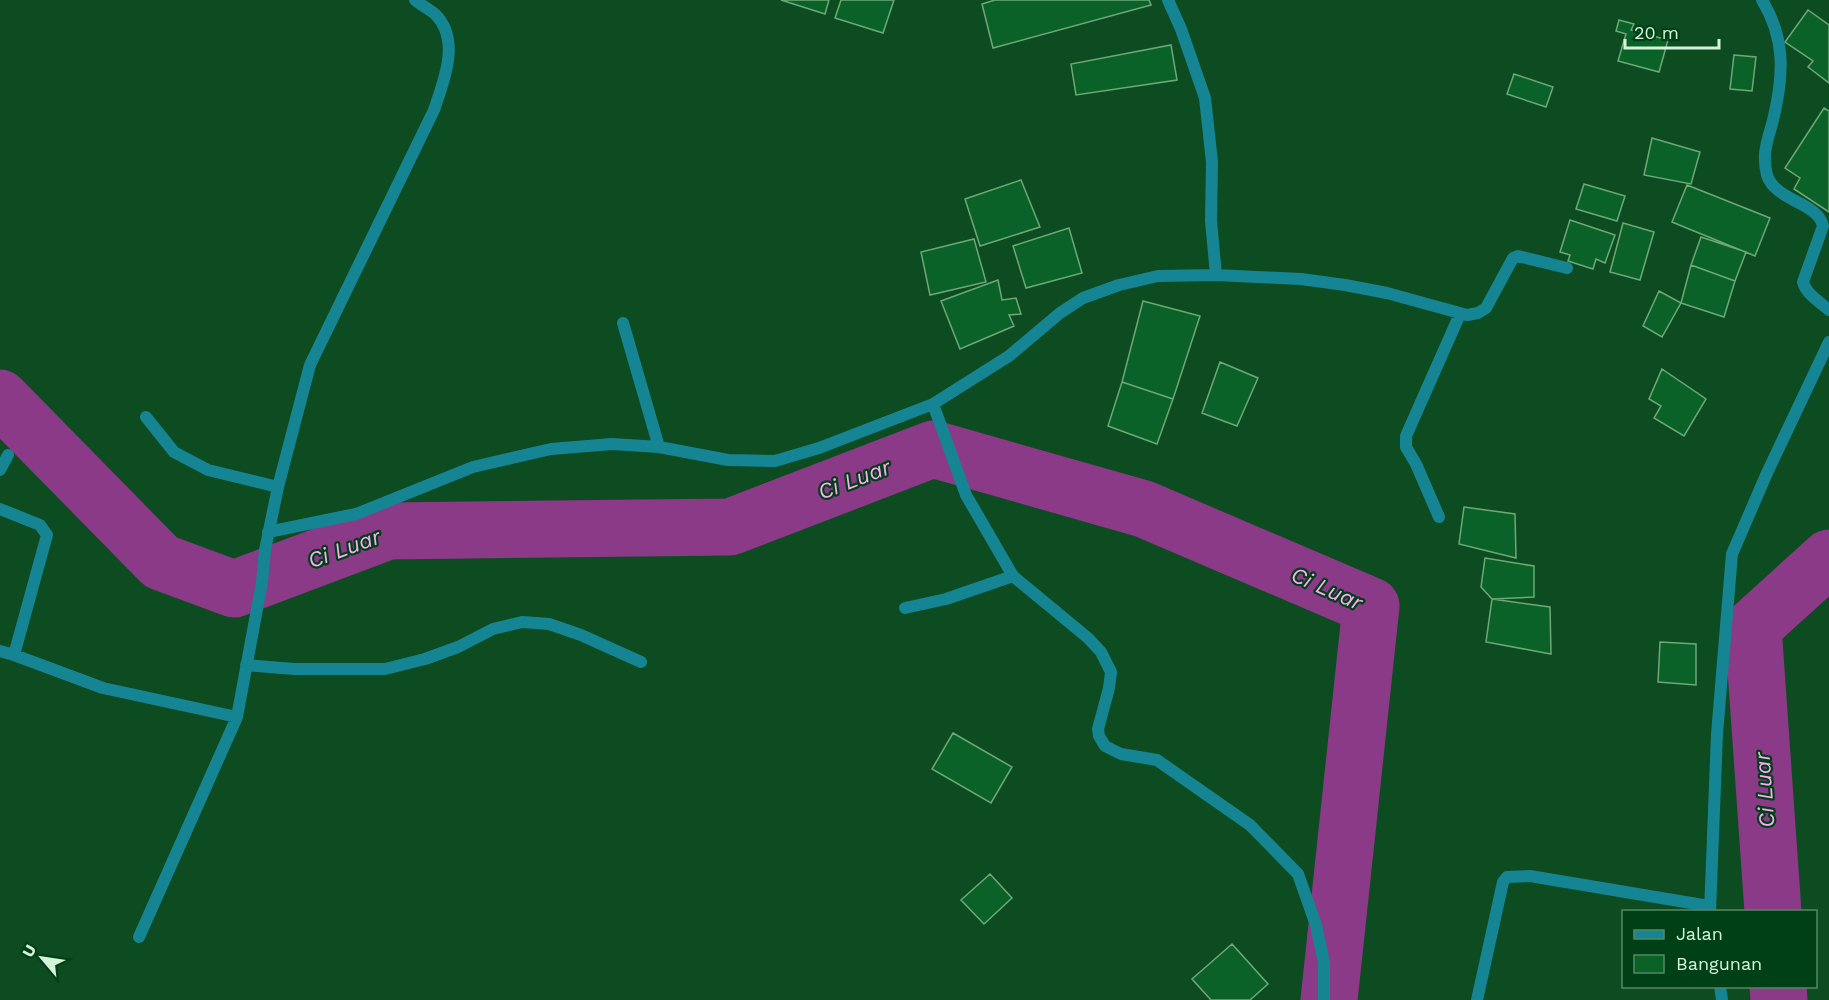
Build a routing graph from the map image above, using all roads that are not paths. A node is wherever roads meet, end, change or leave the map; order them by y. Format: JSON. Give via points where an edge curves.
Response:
{"nodes":[{"id":1,"x":415,"y":0,"type":"edge"},
{"id":2,"x":1168,"y":0,"type":"edge"},
{"id":3,"x":1762,"y":0,"type":"edge"},
{"id":4,"x":1567,"y":268,"type":"dead end"},
{"id":5,"x":1216,"y":275,"type":"junction"},
{"id":6,"x":1829,"y":310,"type":"edge"},
{"id":7,"x":1460,"y":314,"type":"junction"},
{"id":8,"x":623,"y":323,"type":"dead end"},
{"id":9,"x":1829,"y":342,"type":"edge"},
{"id":10,"x":933,"y":405,"type":"junction"},
{"id":11,"x":146,"y":417,"type":"dead end"},
{"id":12,"x":659,"y":447,"type":"junction"},
{"id":13,"x":8,"y":454,"type":"dead end"},
{"id":14,"x":0,"y":470,"type":"edge"},
{"id":15,"x":278,"y":487,"type":"junction"},
{"id":16,"x":0,"y":509,"type":"edge"},
{"id":17,"x":1438,"y":517,"type":"dead end"},
{"id":18,"x":268,"y":532,"type":"junction"},
{"id":19,"x":1013,"y":576,"type":"junction"},
{"id":20,"x":905,"y":608,"type":"dead end"},
{"id":21,"x":0,"y":651,"type":"edge"},
{"id":22,"x":14,"y":655,"type":"junction"},
{"id":23,"x":641,"y":662,"type":"dead end"},
{"id":24,"x":246,"y":665,"type":"junction"},
{"id":25,"x":237,"y":717,"type":"junction"},
{"id":26,"x":1709,"y":909,"type":"edge"},
{"id":27,"x":139,"y":938,"type":"dead end"},
{"id":28,"x":1324,"y":1000,"type":"edge"},
{"id":29,"x":1477,"y":1000,"type":"edge"}],
"edges":[{"from":1,"to":15,"type":"street","via":[[436,15],[444,30],[449,47],[448,69],[434,110],[310,365]]},
{"from":2,"to":5,"type":"street","via":[[1205,98],[1212,162],[1211,220]]},
{"from":3,"to":6,"type":"street","via":[[1778,33],[1781,64],[1774,117],[1765,147],[1768,178],[1776,188],[1821,219],[1823,226],[1803,282],[1808,292]]},
{"from":4,"to":7,"type":"street","via":[[1515,257],[1486,308],[1474,315]]},
{"from":5,"to":7,"type":"street","via":[[1345,285]]},
{"from":5,"to":10,"type":"street","via":[[1158,276],[1083,298],[1009,356]]},
{"from":7,"to":17,"type":"street","via":[[1406,436],[1406,447]]},
{"from":8,"to":12,"type":"street"},
{"from":9,"to":26,"type":"street","via":[[1732,554],[1717,734]]},
{"from":10,"to":12,"type":"street","via":[[775,461],[728,460]]},
{"from":10,"to":19,"type":"street","via":[[966,495]]},
{"from":11,"to":15,"type":"street","via":[[174,452],[208,470]]},
{"from":12,"to":18,"type":"street","via":[[612,444],[551,449],[473,467],[356,513]]},
{"from":13,"to":14,"type":"street"},
{"from":15,"to":18,"type":"street"},
{"from":16,"to":22,"type":"street","via":[[40,525],[47,535]]},
{"from":18,"to":24,"type":"street"},
{"from":19,"to":20,"type":"street","via":[[946,599]]},
{"from":19,"to":28,"type":"street","via":[[1101,652],[1111,672],[1098,729],[1105,746],[1121,754],[1157,760],[1250,825],[1298,874],[1324,963]]},
{"from":21,"to":22,"type":"street"},
{"from":22,"to":25,"type":"street","via":[[103,688]]},
{"from":23,"to":24,"type":"street","via":[[549,624],[522,622],[493,629],[425,659],[385,669]]},
{"from":24,"to":25,"type":"street"},
{"from":25,"to":27,"type":"street"},
{"from":26,"to":29,"type":"street","via":[[1530,876],[1507,878]]}]}
